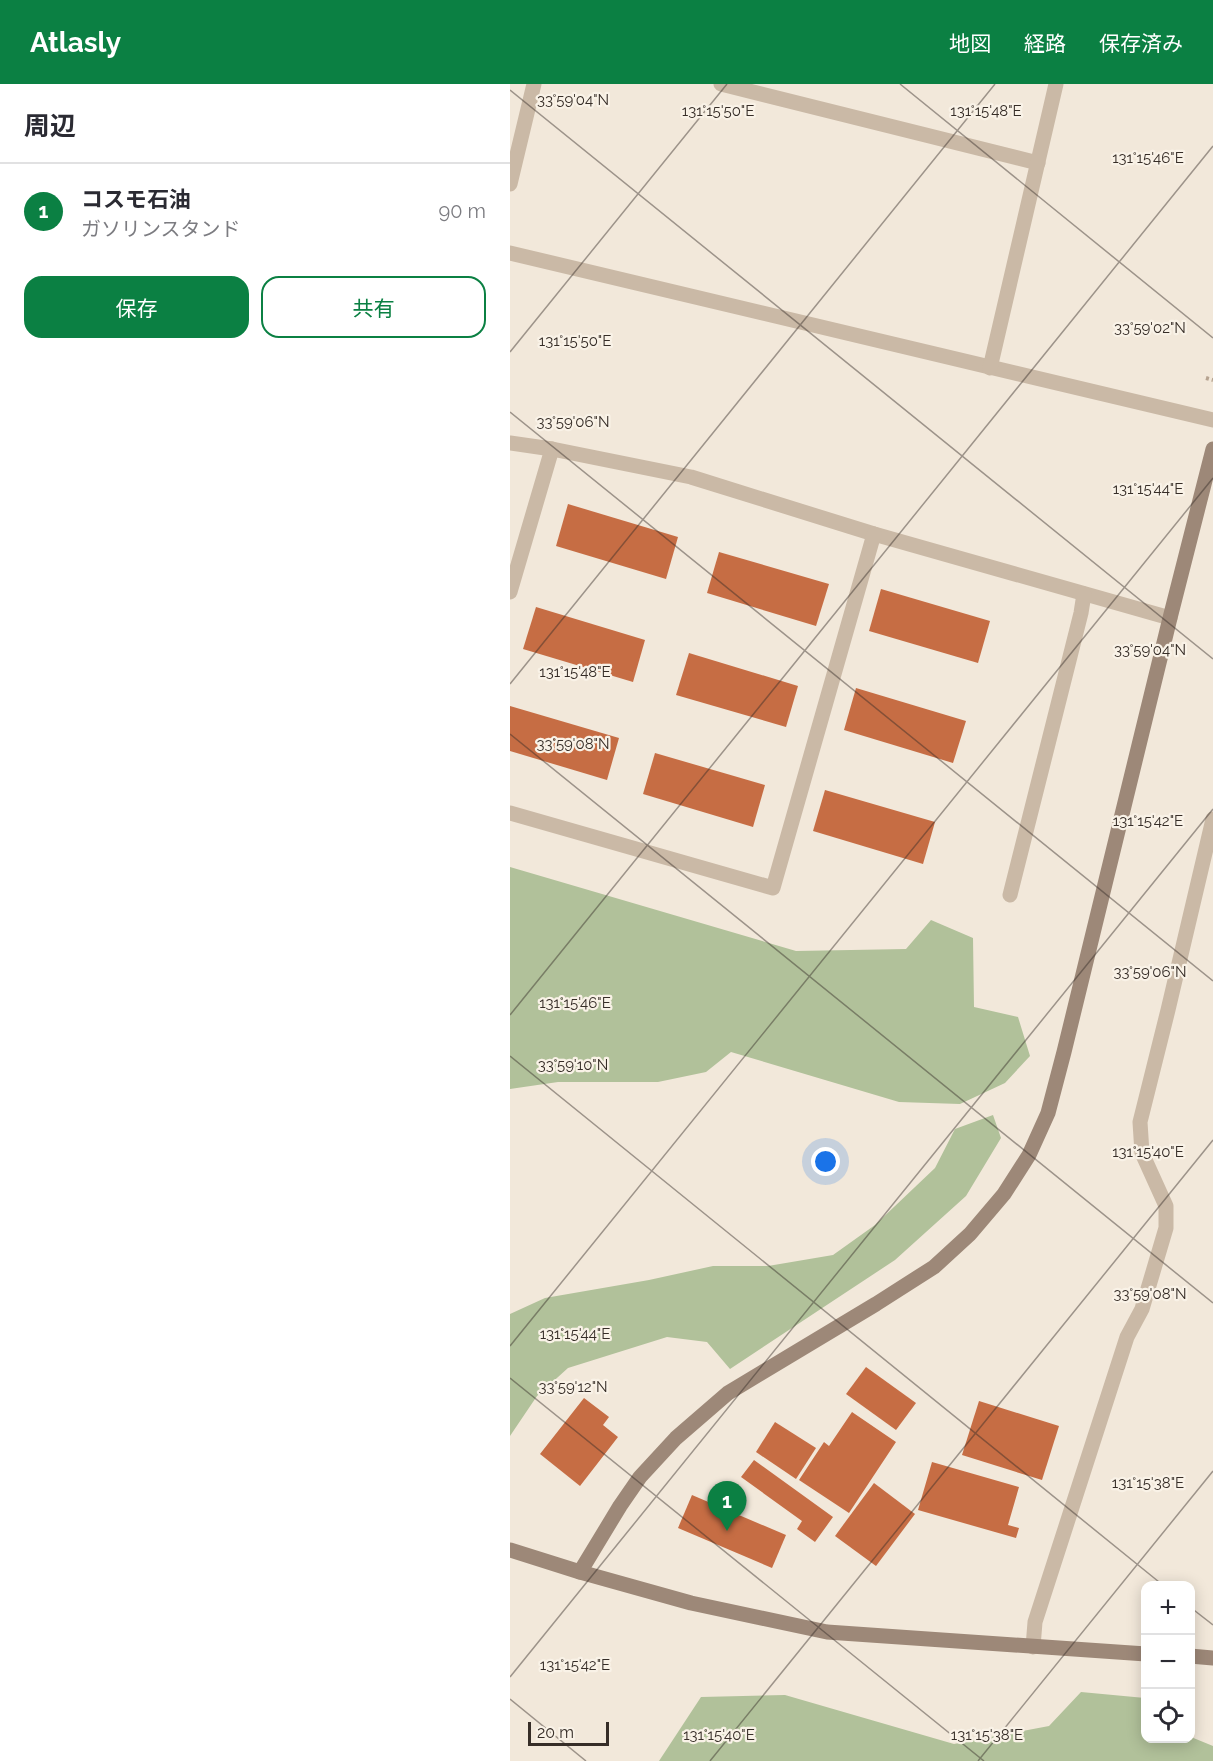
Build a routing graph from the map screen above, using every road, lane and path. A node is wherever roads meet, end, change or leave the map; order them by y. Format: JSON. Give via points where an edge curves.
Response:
{"nodes":[{"id":1,"x":534,"y":84,"type":"edge"},
{"id":2,"x":721,"y":84,"type":"edge"},
{"id":3,"x":1056,"y":84,"type":"edge"},
{"id":4,"x":1038,"y":163,"type":"junction"},
{"id":5,"x":510,"y":184,"type":"edge"},
{"id":6,"x":510,"y":253,"type":"edge"},
{"id":7,"x":990,"y":368,"type":"junction"},
{"id":8,"x":1206,"y":378,"type":"dead end"},
{"id":9,"x":1213,"y":380,"type":"edge"},
{"id":10,"x":1213,"y":420,"type":"edge"},
{"id":11,"x":510,"y":443,"type":"edge"},
{"id":12,"x":1213,"y":449,"type":"edge"},
{"id":13,"x":552,"y":450,"type":"junction"},
{"id":14,"x":874,"y":534,"type":"junction"},
{"id":15,"x":510,"y":592,"type":"edge"},
{"id":16,"x":1084,"y":594,"type":"junction"},
{"id":17,"x":1170,"y":618,"type":"junction"},
{"id":18,"x":510,"y":813,"type":"edge"},
{"id":19,"x":1213,"y":819,"type":"edge"},
{"id":20,"x":1010,"y":895,"type":"dead end"},
{"id":21,"x":510,"y":1550,"type":"edge"},
{"id":22,"x":580,"y":1572,"type":"junction"},
{"id":23,"x":1033,"y":1647,"type":"junction"},
{"id":24,"x":1141,"y":1654,"type":"edge"},
{"id":25,"x":1195,"y":1656,"type":"edge"},
{"id":26,"x":1213,"y":1658,"type":"edge"}],
"edges":[{"from":1,"to":5,"type":"street"},
{"from":2,"to":4,"type":"street"},
{"from":3,"to":4,"type":"street"},
{"from":4,"to":7,"type":"street"},
{"from":6,"to":7,"type":"street"},
{"from":7,"to":10,"type":"street"},
{"from":8,"to":9,"type":"path"},
{"from":11,"to":13,"type":"street"},
{"from":12,"to":17,"type":"street"},
{"from":13,"to":14,"type":"street","via":[[691,477]]},
{"from":13,"to":15,"type":"street"},
{"from":14,"to":16,"type":"street"},
{"from":14,"to":18,"type":"street","via":[[773,888]]},
{"from":16,"to":17,"type":"street"},
{"from":16,"to":20,"type":"street"},
{"from":17,"to":22,"type":"street","via":[[1054,1093],[1029,1155],[1004,1194],[970,1234],[934,1267],[729,1393],[676,1438],[640,1477]]},
{"from":19,"to":23,"type":"street","via":[[1140,1122],[1142,1152],[1166,1206],[1166,1228],[1035,1622]]},
{"from":21,"to":22,"type":"street"},
{"from":22,"to":23,"type":"street","via":[[691,1603],[827,1632]]},
{"from":23,"to":24,"type":"street"},
{"from":25,"to":26,"type":"street"}]}
